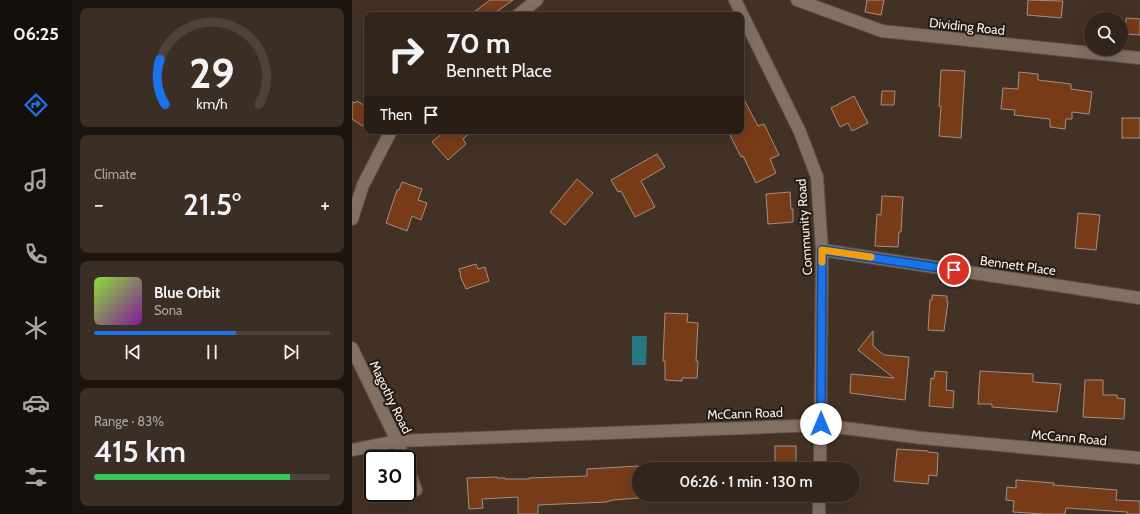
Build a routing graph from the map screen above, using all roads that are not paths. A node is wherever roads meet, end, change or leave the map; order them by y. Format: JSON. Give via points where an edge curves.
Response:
{"nodes":[{"id":1,"x":537,"y":0,"type":"edge"},
{"id":2,"x":735,"y":0,"type":"edge"},
{"id":3,"x":797,"y":0,"type":"edge"},
{"id":4,"x":522,"y":12,"type":"edge"},
{"id":5,"x":741,"y":12,"type":"edge"},
{"id":6,"x":744,"y":18,"type":"edge"},
{"id":7,"x":1140,"y":58,"type":"edge"},
{"id":8,"x":389,"y":134,"type":"edge"},
{"id":9,"x":352,"y":219,"type":"edge"},
{"id":10,"x":822,"y":250,"type":"junction"},
{"id":11,"x":1140,"y":298,"type":"edge"},
{"id":12,"x":352,"y":348,"type":"edge"},
{"id":13,"x":821,"y":424,"type":"junction"},
{"id":14,"x":397,"y":441,"type":"junction"},
{"id":15,"x":352,"y":450,"type":"edge"},
{"id":16,"x":400,"y":450,"type":"edge"},
{"id":17,"x":1140,"y":458,"type":"edge"},
{"id":18,"x":820,"y":462,"type":"edge"},
{"id":19,"x":819,"y":502,"type":"edge"},
{"id":20,"x":819,"y":514,"type":"edge"}],
"edges":[{"from":1,"to":4,"type":"street"},
{"from":2,"to":5,"type":"street","name":"Community Road"},
{"from":3,"to":7,"type":"street","name":"Dividing Road","via":[[882,31]]},
{"from":6,"to":10,"type":"street","name":"Community Road","via":[[800,132],[817,177]]},
{"from":8,"to":9,"type":"street","via":[[363,185]]},
{"from":10,"to":11,"type":"street","name":"Bennett Place"},
{"from":10,"to":13,"type":"street","name":"Community Road"},
{"from":12,"to":14,"type":"street","name":"Magothy Road"},
{"from":13,"to":14,"type":"street","name":"McCann Road"},
{"from":13,"to":17,"type":"street","name":"McCann Road","via":[[922,438]]},
{"from":13,"to":18,"type":"street","name":"Community Road"},
{"from":14,"to":15,"type":"street","name":"McCann Road"},
{"from":14,"to":16,"type":"street","name":"Magothy Road"},
{"from":19,"to":20,"type":"street"}]}
